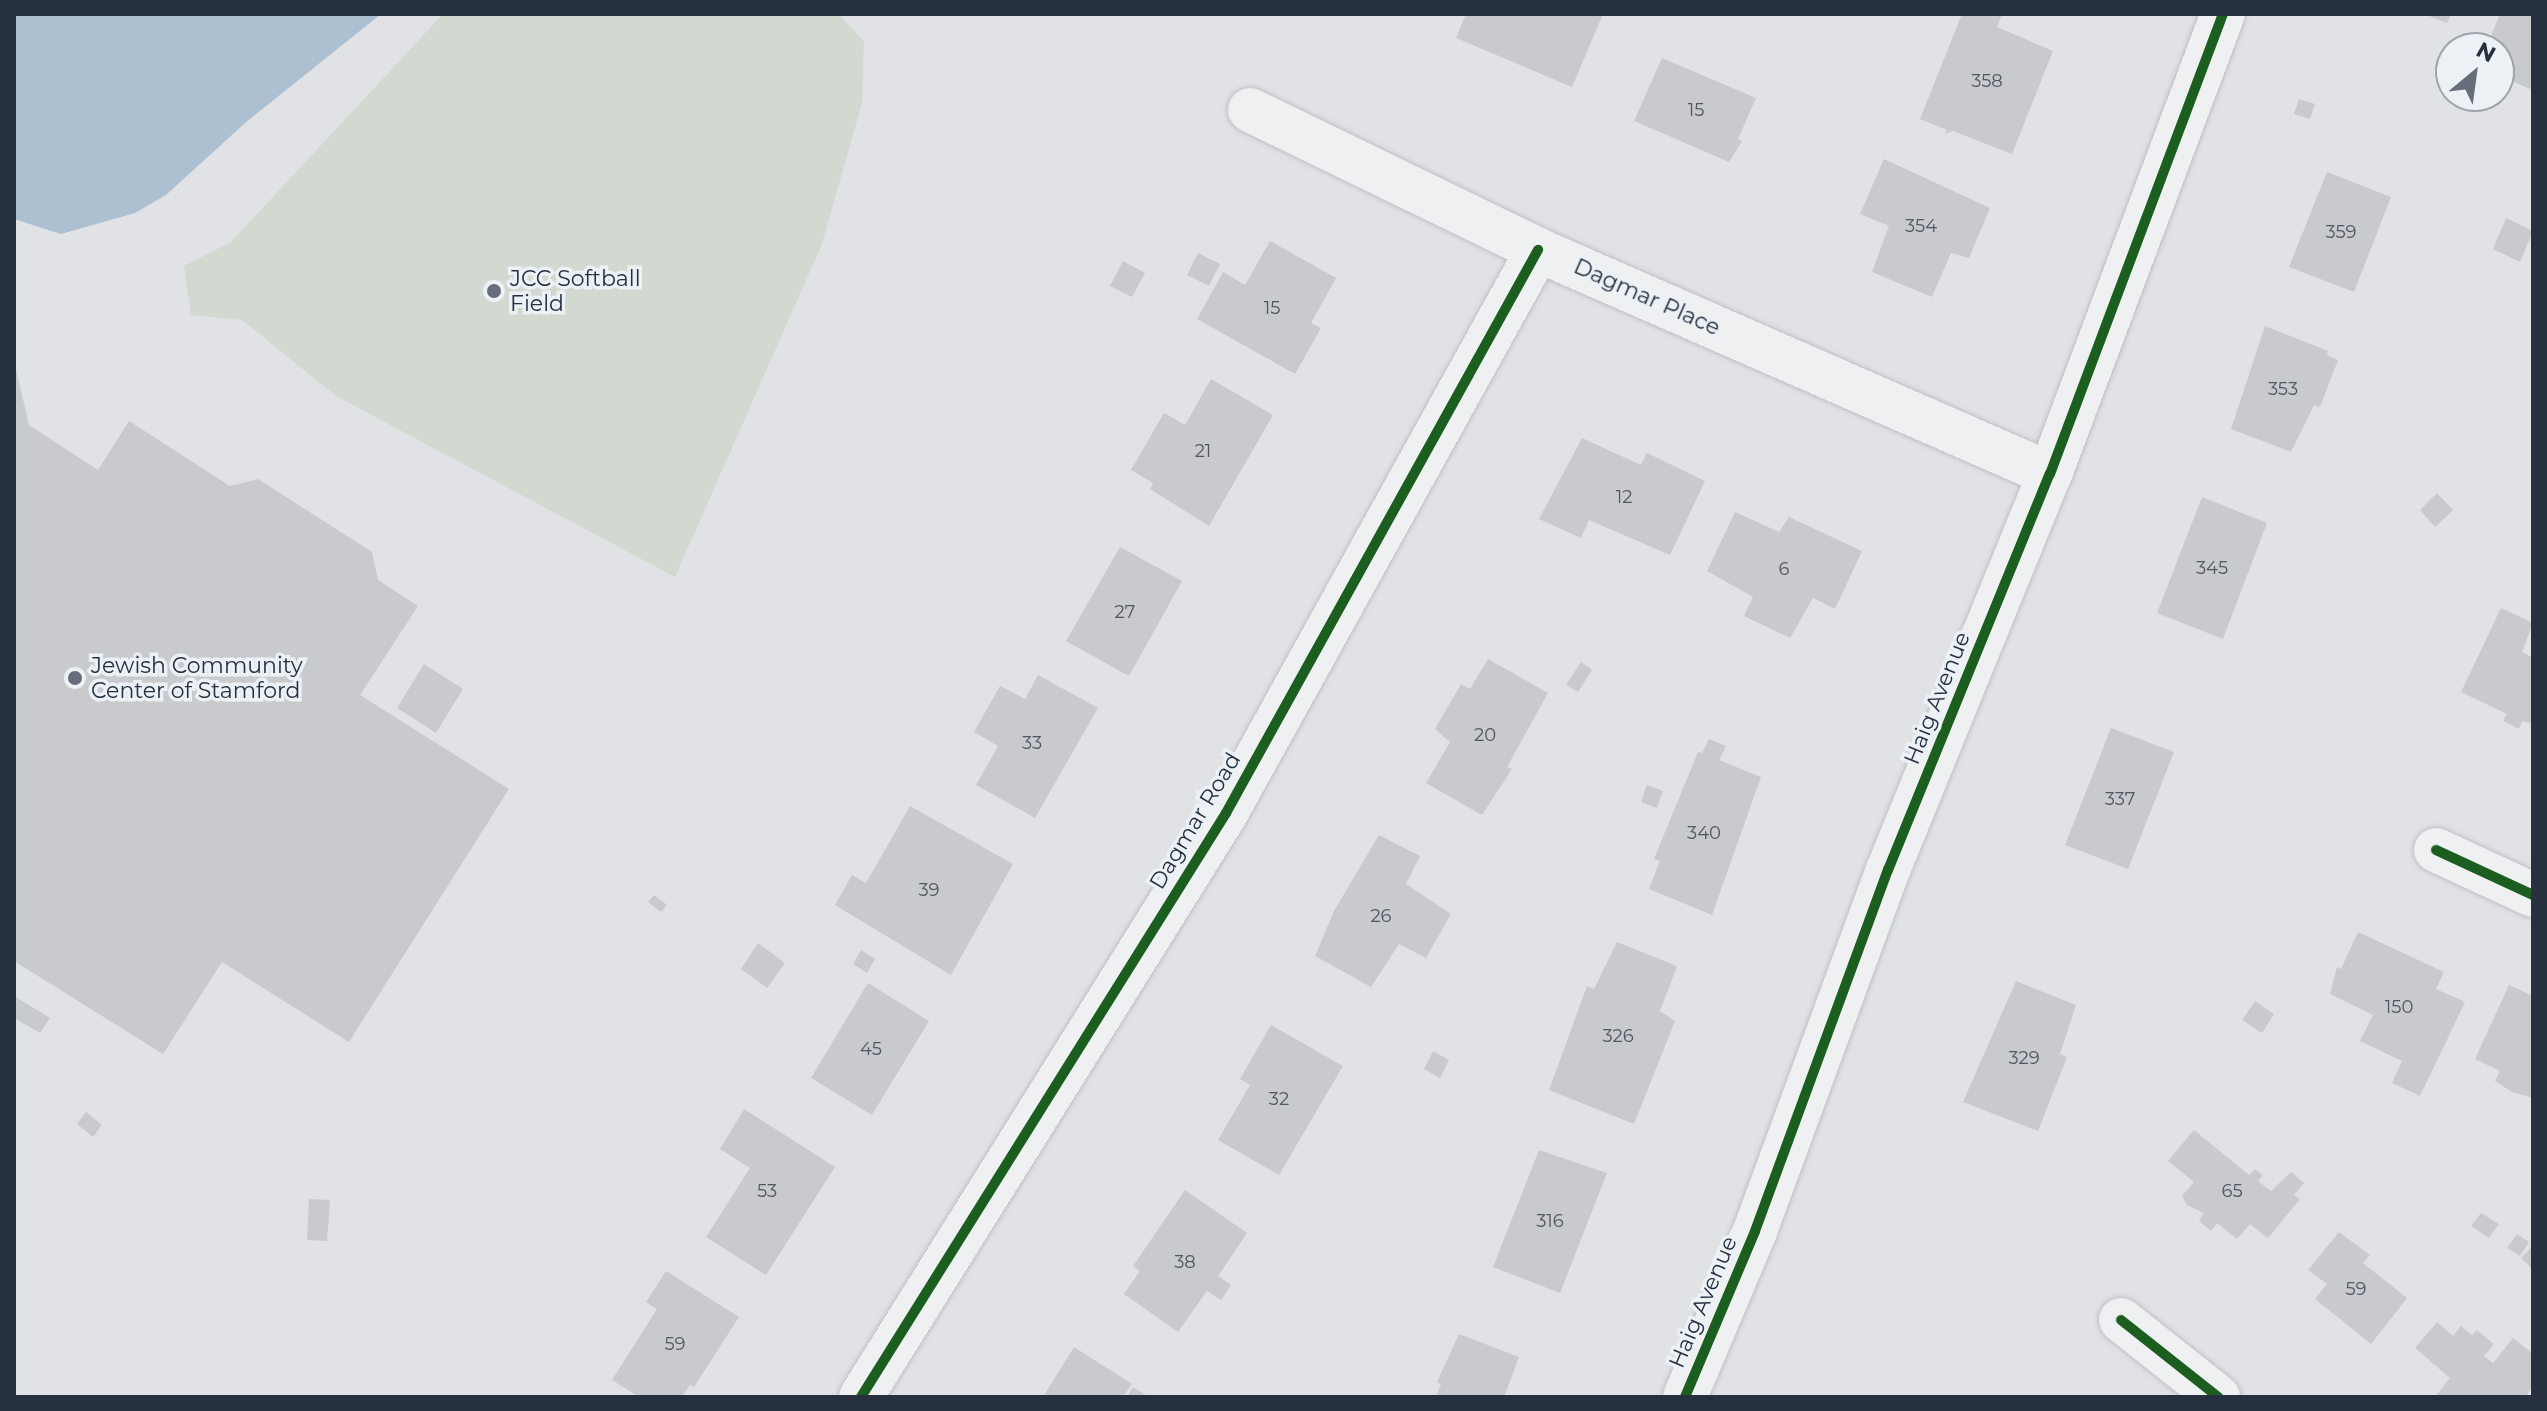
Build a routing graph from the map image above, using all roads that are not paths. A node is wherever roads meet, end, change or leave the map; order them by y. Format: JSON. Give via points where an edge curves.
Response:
{"nodes":[{"id":1,"x":2223,"y":14,"type":"edge"},
{"id":2,"x":1250,"y":110,"type":"dead end"},
{"id":3,"x":1538,"y":250,"type":"junction"},
{"id":4,"x":2050,"y":474,"type":"junction"},
{"id":5,"x":2436,"y":850,"type":"dead end"},
{"id":6,"x":2533,"y":895,"type":"edge"},
{"id":7,"x":2121,"y":1320,"type":"dead end"},
{"id":8,"x":861,"y":1397,"type":"edge"},
{"id":9,"x":1685,"y":1397,"type":"edge"},
{"id":10,"x":2218,"y":1397,"type":"edge"}],
"edges":[{"from":1,"to":4,"type":"street","name":"Haig Avenue"},
{"from":2,"to":3,"type":"street","name":"Dagmar Place"},
{"from":3,"to":4,"type":"street","name":"Dagmar Place"},
{"from":3,"to":8,"type":"street","name":"Dagmar Road","via":[[1226,813]]},
{"from":4,"to":9,"type":"street","name":"Haig Avenue","via":[[1888,870],[1755,1231]]},
{"from":5,"to":6,"type":"street"},
{"from":7,"to":10,"type":"street"}]}
